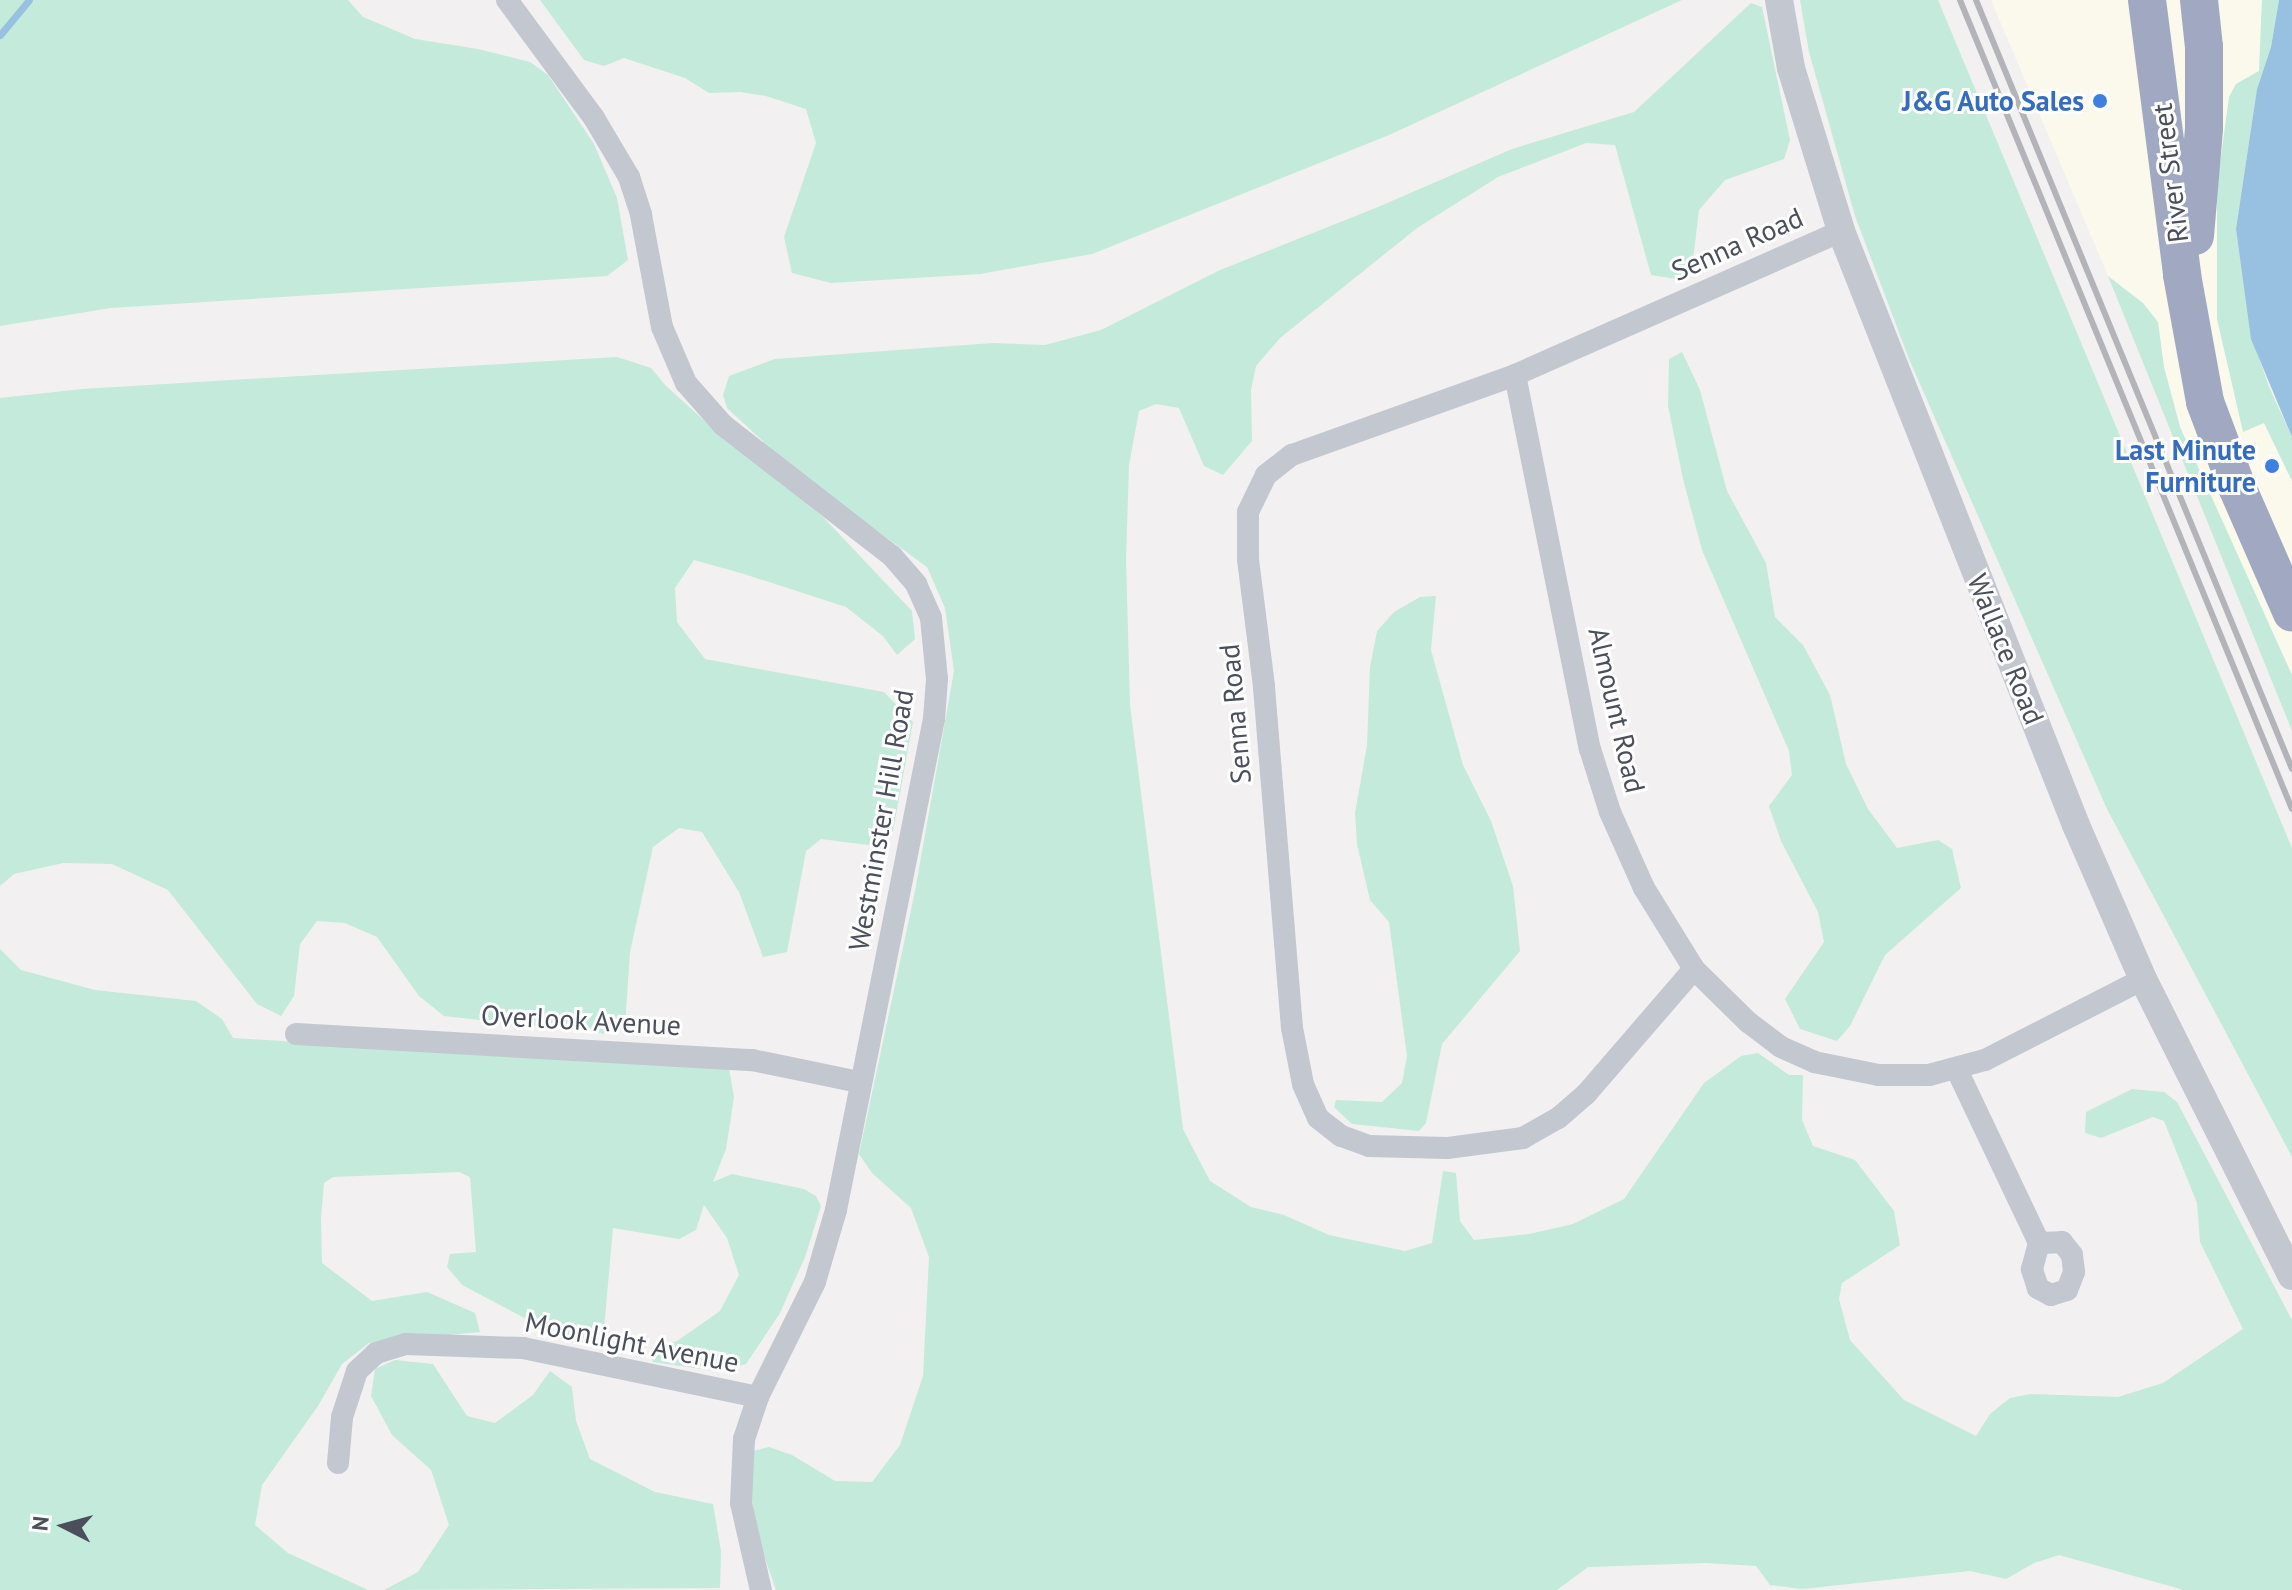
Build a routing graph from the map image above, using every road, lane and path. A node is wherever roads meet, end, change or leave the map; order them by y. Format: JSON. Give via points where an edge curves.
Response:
{"nodes":[{"id":1,"x":507,"y":0,"type":"edge"},
{"id":2,"x":1779,"y":0,"type":"edge"},
{"id":3,"x":2147,"y":0,"type":"edge"},
{"id":4,"x":2199,"y":0,"type":"edge"},
{"id":5,"x":1841,"y":231,"type":"junction"},
{"id":6,"x":2195,"y":347,"type":"junction"},
{"id":7,"x":1515,"y":375,"type":"junction"},
{"id":8,"x":2292,"y":613,"type":"edge"},
{"id":9,"x":1694,"y":969,"type":"junction"},
{"id":10,"x":2143,"y":979,"type":"junction"},
{"id":11,"x":296,"y":1034,"type":"dead end"},
{"id":12,"x":1957,"y":1070,"type":"junction"},
{"id":13,"x":859,"y":1082,"type":"junction"},
{"id":14,"x":2039,"y":1243,"type":"dead end"},
{"id":15,"x":2292,"y":1276,"type":"edge"},
{"id":16,"x":758,"y":1397,"type":"junction"},
{"id":17,"x":338,"y":1463,"type":"dead end"},
{"id":18,"x":761,"y":1590,"type":"edge"}],
"edges":[{"from":1,"to":13,"type":"street","name":"Westminster Hill Road","via":[[594,118],[629,177],[662,327],[686,383],[723,425],[892,556],[916,584],[931,618],[937,679],[934,719]]},
{"from":2,"to":5,"type":"street","name":"Wallace Road","via":[[1791,68]]},
{"from":3,"to":6,"type":"highway","name":"River Street"},
{"from":4,"to":6,"type":"highway","name":"River Street","via":[[2204,115]]},
{"from":5,"to":7,"type":"street","name":"Senna Road"},
{"from":5,"to":10,"type":"street","name":"Wallace Road","via":[[2076,825]]},
{"from":6,"to":8,"type":"highway","name":"River Street","via":[[2215,433]]},
{"from":7,"to":9,"type":"street","name":"Almount Road","via":[[1590,749],[1632,863]]},
{"from":7,"to":9,"type":"street","name":"Senna Road","via":[[1292,455],[1276,465],[1252,498],[1247,550],[1264,686],[1292,1028],[1303,1084],[1313,1110],[1328,1128],[1369,1146],[1447,1148],[1523,1138],[1586,1094]]},
{"from":9,"to":12,"type":"street","name":"Almount Road","via":[[1766,1037],[1814,1062],[1895,1076]]},
{"from":10,"to":12,"type":"street","name":"Almount Road"},
{"from":10,"to":15,"type":"street","name":"Wallace Road"},
{"from":11,"to":13,"type":"street","name":"Overlook Avenue","via":[[752,1060]]},
{"from":12,"to":14,"type":"street"},
{"from":13,"to":16,"type":"street","name":"Westminster Hill Road","via":[[822,1261]]},
{"from":16,"to":17,"type":"street","name":"Moonlight Avenue","via":[[523,1348],[406,1344],[376,1353],[357,1371],[342,1417]]},
{"from":16,"to":18,"type":"street","name":"Westminster Hill Road","via":[[744,1439],[740,1479],[746,1534]]}]}
